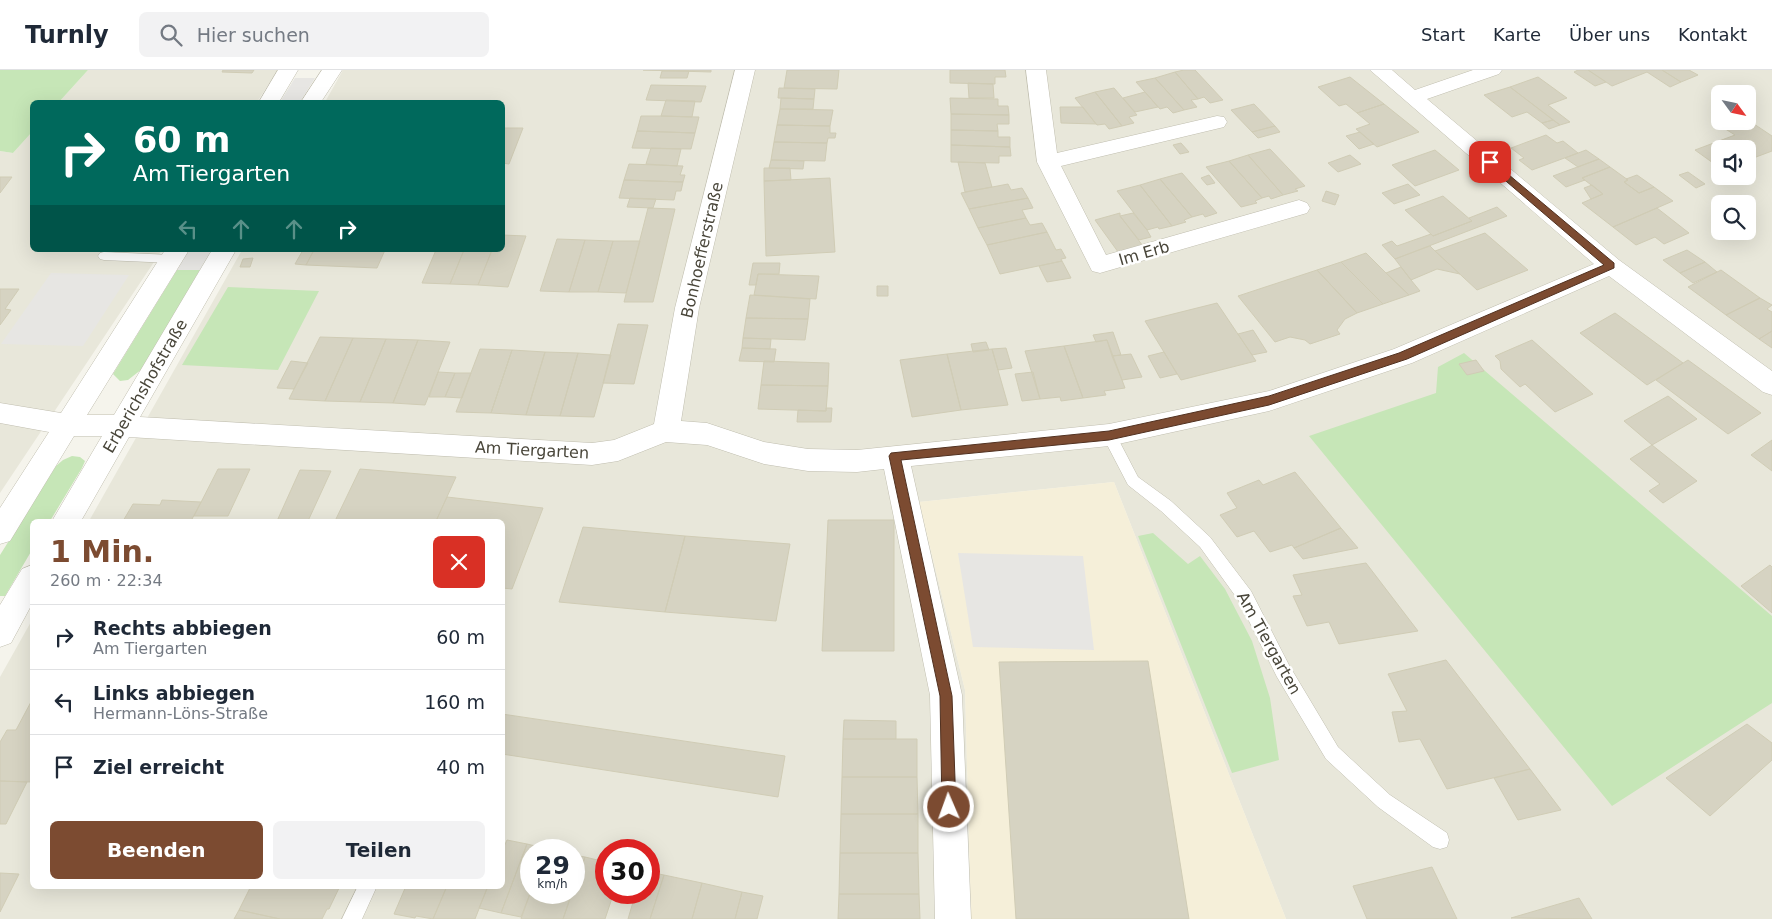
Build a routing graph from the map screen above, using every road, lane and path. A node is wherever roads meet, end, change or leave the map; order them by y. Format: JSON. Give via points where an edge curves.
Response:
{"nodes":[{"id":1,"x":288,"y":70,"type":"edge"},
{"id":2,"x":332,"y":70,"type":"edge"},
{"id":3,"x":745,"y":70,"type":"edge"},
{"id":4,"x":1036,"y":70,"type":"edge"},
{"id":5,"x":1380,"y":70,"type":"edge"},
{"id":6,"x":1492,"y":70,"type":"edge"},
{"id":7,"x":1414,"y":97,"type":"junction"},
{"id":8,"x":270,"y":100,"type":"edge"},
{"id":9,"x":312,"y":100,"type":"edge"},
{"id":10,"x":1217,"y":122,"type":"dead end"},
{"id":11,"x":1048,"y":162,"type":"junction"},
{"id":12,"x":1299,"y":208,"type":"dead end"},
{"id":13,"x":223,"y":252,"type":"edge"},
{"id":14,"x":175,"y":254,"type":"edge"},
{"id":15,"x":104,"y":256,"type":"dead end"},
{"id":16,"x":1611,"y":266,"type":"junction"},
{"id":17,"x":1772,"y":385,"type":"edge"},
{"id":18,"x":0,"y":413,"type":"edge"},
{"id":19,"x":67,"y":425,"type":"junction"},
{"id":20,"x":122,"y":426,"type":"junction"},
{"id":21,"x":666,"y":431,"type":"junction"},
{"id":22,"x":1109,"y":435,"type":"junction"},
{"id":23,"x":895,"y":456,"type":"junction"},
{"id":24,"x":67,"y":519,"type":"edge"},
{"id":25,"x":0,"y":532,"type":"edge"},
{"id":26,"x":30,"y":581,"type":"edge"},
{"id":27,"x":0,"y":633,"type":"edge"},
{"id":28,"x":1440,"y":840,"type":"dead end"},
{"id":29,"x":367,"y":889,"type":"edge"},
{"id":30,"x":352,"y":919,"type":"edge"},
{"id":31,"x":953,"y":919,"type":"edge"}],
"edges":[{"from":1,"to":8,"type":"street"},
{"from":2,"to":9,"type":"street"},
{"from":3,"to":21,"type":"street","name":"Bonhoefferstraße","via":[[687,308]]},
{"from":4,"to":11,"type":"street","name":"Im Erb"},
{"from":5,"to":7,"type":"street"},
{"from":6,"to":7,"type":"street"},
{"from":7,"to":16,"type":"street"},
{"from":10,"to":11,"type":"street"},
{"from":11,"to":12,"type":"street","name":"Im Erb","via":[[1100,266]]},
{"from":13,"to":20,"type":"street","name":"Erberichshofstraße"},
{"from":14,"to":15,"type":"lane"},
{"from":14,"to":19,"type":"street"},
{"from":16,"to":17,"type":"street"},
{"from":16,"to":22,"type":"street","name":"Am Tiergarten","via":[[1403,356],[1269,400]]},
{"from":18,"to":19,"type":"street"},
{"from":19,"to":20,"type":"street","name":"Am Tiergarten"},
{"from":19,"to":25,"type":"street"},
{"from":20,"to":21,"type":"street","name":"Am Tiergarten","via":[[592,454],[618,450]]},
{"from":20,"to":24,"type":"street","name":"Erberichshofstraße"},
{"from":21,"to":23,"type":"street","name":"Am Tiergarten","via":[[707,434],[764,453],[808,460]]},
{"from":22,"to":23,"type":"street","name":"Am Tiergarten"},
{"from":22,"to":28,"type":"lane","name":"Am Tiergarten","via":[[1133,481],[1205,542],[1244,596],[1332,754],[1384,801]]},
{"from":23,"to":31,"type":"street","via":[[946,696]]},
{"from":26,"to":27,"type":"street"},
{"from":29,"to":30,"type":"lane"}]}
